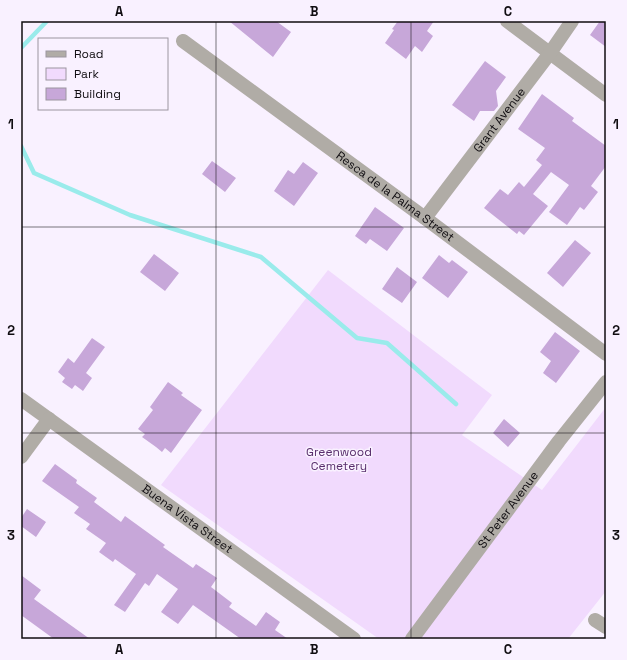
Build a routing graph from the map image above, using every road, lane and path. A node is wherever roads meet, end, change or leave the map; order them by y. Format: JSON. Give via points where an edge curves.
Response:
{"nodes":[{"id":1,"x":507,"y":21,"type":"edge"},
{"id":2,"x":572,"y":21,"type":"edge"},
{"id":3,"x":183,"y":41,"type":"dead end"},
{"id":4,"x":550,"y":53,"type":"junction"},
{"id":5,"x":606,"y":95,"type":"edge"},
{"id":6,"x":425,"y":218,"type":"junction"},
{"id":7,"x":606,"y":354,"type":"edge"},
{"id":8,"x":606,"y":382,"type":"edge"},
{"id":9,"x":21,"y":399,"type":"edge"},
{"id":10,"x":49,"y":419,"type":"junction"},
{"id":11,"x":21,"y":457,"type":"edge"},
{"id":12,"x":354,"y":639,"type":"edge"},
{"id":13,"x":412,"y":639,"type":"edge"}],
"edges":[{"from":1,"to":4,"type":"street"},
{"from":2,"to":4,"type":"street","name":"Grant Avenue"},
{"from":3,"to":6,"type":"street","name":"Resca de la Palma Street"},
{"from":4,"to":5,"type":"street"},
{"from":4,"to":6,"type":"street","name":"Grant Avenue"},
{"from":6,"to":7,"type":"street","name":"Resca de la Palma Street"},
{"from":8,"to":13,"type":"street","name":"St Peter Avenue","via":[[558,441]]},
{"from":9,"to":10,"type":"street","name":"Buena Vista Street"},
{"from":10,"to":11,"type":"street"},
{"from":10,"to":12,"type":"street","name":"Buena Vista Street"}]}
